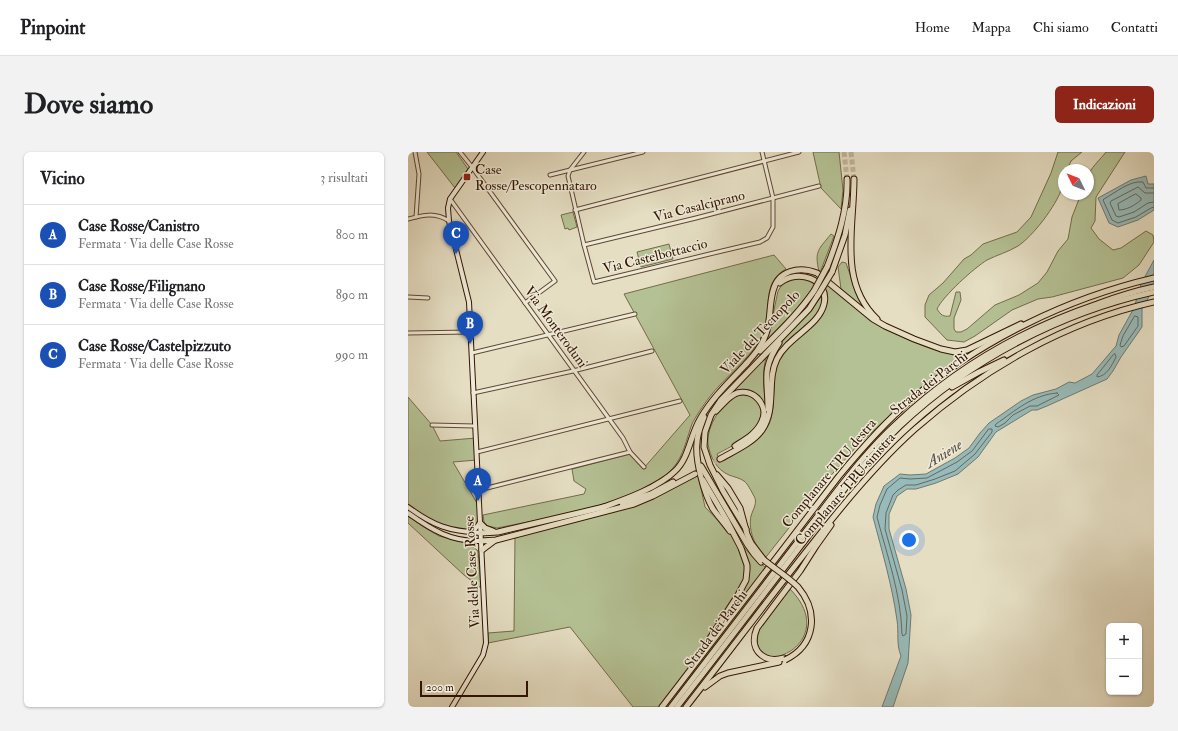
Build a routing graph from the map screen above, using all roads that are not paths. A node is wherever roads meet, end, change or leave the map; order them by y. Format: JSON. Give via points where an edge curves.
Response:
{"nodes":[{"id":1,"x":414,"y":152,"type":"edge"},
{"id":2,"x":460,"y":152,"type":"edge"},
{"id":3,"x":482,"y":152,"type":"edge"},
{"id":4,"x":584,"y":152,"type":"edge"},
{"id":5,"x":643,"y":152,"type":"edge"},
{"id":6,"x":762,"y":152,"type":"edge"},
{"id":7,"x":799,"y":152,"type":"edge"},
{"id":8,"x":764,"y":161,"type":"junction"},
{"id":9,"x":472,"y":167,"type":"junction"},
{"id":10,"x":570,"y":170,"type":"junction"},
{"id":11,"x":550,"y":175,"type":"dead end"},
{"id":12,"x":846,"y":179,"type":"tunnel mouth"},
{"id":13,"x":854,"y":179,"type":"tunnel mouth"},
{"id":14,"x":819,"y":186,"type":"dead end"},
{"id":15,"x":854,"y":194,"type":"junction"},
{"id":16,"x":773,"y":198,"type":"junction"},
{"id":17,"x":450,"y":199,"type":"junction"},
{"id":18,"x":575,"y":210,"type":"junction"},
{"id":19,"x":416,"y":217,"type":"junction"},
{"id":20,"x":408,"y":219,"type":"edge"},
{"id":21,"x":449,"y":221,"type":"junction"},
{"id":22,"x":584,"y":245,"type":"junction"},
{"id":23,"x":1154,"y":278,"type":"edge"},
{"id":24,"x":1154,"y":287,"type":"edge"},
{"id":25,"x":773,"y":292,"type":"junction"},
{"id":26,"x":1154,"y":292,"type":"edge"},
{"id":27,"x":816,"y":293,"type":"junction"},
{"id":28,"x":408,"y":297,"type":"edge"},
{"id":29,"x":428,"y":298,"type":"dead end"},
{"id":30,"x":1116,"y":300,"type":"junction"},
{"id":31,"x":1154,"y":302,"type":"edge"},
{"id":32,"x":525,"y":303,"type":"junction"},
{"id":33,"x":1056,"y":310,"type":"junction"},
{"id":34,"x":635,"y":314,"type":"dead end"},
{"id":35,"x":886,"y":326,"type":"junction"},
{"id":36,"x":470,"y":332,"type":"junction"},
{"id":37,"x":408,"y":333,"type":"edge"},
{"id":38,"x":548,"y":334,"type":"junction"},
{"id":39,"x":785,"y":334,"type":"junction"},
{"id":40,"x":1041,"y":342,"type":"junction"},
{"id":41,"x":652,"y":351,"type":"dead end"},
{"id":42,"x":472,"y":353,"type":"junction"},
{"id":43,"x":746,"y":364,"type":"junction"},
{"id":44,"x":573,"y":371,"type":"junction"},
{"id":45,"x":474,"y":393,"type":"junction"},
{"id":46,"x":680,"y":401,"type":"dead end"},
{"id":47,"x":708,"y":406,"type":"junction"},
{"id":48,"x":920,"y":408,"type":"junction"},
{"id":49,"x":768,"y":418,"type":"junction"},
{"id":50,"x":609,"y":419,"type":"junction"},
{"id":51,"x":708,"y":421,"type":"junction"},
{"id":52,"x":432,"y":425,"type":"dead end"},
{"id":53,"x":475,"y":426,"type":"junction"},
{"id":54,"x":477,"y":452,"type":"junction"},
{"id":55,"x":630,"y":452,"type":"junction"},
{"id":56,"x":697,"y":460,"type":"junction"},
{"id":57,"x":644,"y":467,"type":"dead end"},
{"id":58,"x":479,"y":490,"type":"junction"},
{"id":59,"x":854,"y":493,"type":"junction"},
{"id":60,"x":408,"y":506,"type":"edge"},
{"id":61,"x":601,"y":508,"type":"junction"},
{"id":62,"x":408,"y":513,"type":"edge"},
{"id":63,"x":480,"y":523,"type":"junction"},
{"id":64,"x":464,"y":532,"type":"junction"},
{"id":65,"x":498,"y":532,"type":"junction"},
{"id":66,"x":481,"y":533,"type":"junction"},
{"id":67,"x":496,"y":540,"type":"junction"},
{"id":68,"x":472,"y":541,"type":"junction"},
{"id":69,"x":481,"y":541,"type":"junction"},
{"id":70,"x":482,"y":550,"type":"junction"},
{"id":71,"x":762,"y":561,"type":"junction"},
{"id":72,"x":785,"y":659,"type":"junction"},
{"id":73,"x":687,"y":673,"type":"junction"},
{"id":74,"x":452,"y":707,"type":"edge"},
{"id":75,"x":662,"y":707,"type":"edge"},
{"id":76,"x":671,"y":707,"type":"edge"},
{"id":77,"x":677,"y":707,"type":"edge"},
{"id":78,"x":687,"y":707,"type":"edge"}],
"edges":[{"from":1,"to":19,"type":"street","via":[[420,174]]},
{"from":2,"to":9,"type":"street"},
{"from":3,"to":9,"type":"street"},
{"from":4,"to":10,"type":"street"},
{"from":5,"to":10,"type":"street"},
{"from":6,"to":8,"type":"street","name":"Via Castelbottaccio"},
{"from":7,"to":8,"type":"street"},
{"from":8,"to":16,"type":"street","name":"Via Castelbottaccio"},
{"from":8,"to":18,"type":"street"},
{"from":9,"to":17,"type":"street"},
{"from":9,"to":32,"type":"street","via":[[555,281]]},
{"from":10,"to":11,"type":"street"},
{"from":10,"to":18,"type":"street","name":"Via Castelbottaccio","via":[[568,177]]},
{"from":12,"to":27,"type":"highway","name":"Viale del Tecnopolo","bridge":true,"via":[[847,194],[839,233]]},
{"from":13,"to":15,"type":"highway"},
{"from":14,"to":16,"type":"street","name":"Via Casalciprano"},
{"from":15,"to":27,"type":"highway","name":"Viale del Tecnopolo","bridge":true,"via":[[832,272]]},
{"from":15,"to":35,"type":"highway","via":[[850,254],[854,281],[864,304]]},
{"from":16,"to":22,"type":"street","name":"Via Casalciprano"},
{"from":16,"to":22,"type":"street","name":"Via Castelbottaccio","via":[[773,227],[768,237],[760,242],[594,282]]},
{"from":17,"to":21,"type":"street","name":"Via delle Case Rosse"},
{"from":17,"to":32,"type":"street","name":"Via Monteroduni"},
{"from":18,"to":22,"type":"street","name":"Via Castelbottaccio"},
{"from":19,"to":20,"type":"street"},
{"from":19,"to":21,"type":"street","via":[[437,215]]},
{"from":21,"to":36,"type":"street","name":"Via delle Case Rosse","via":[[468,294]]},
{"from":23,"to":33,"type":"highway","name":"Complanare TPU destra","via":[[1118,287]]},
{"from":24,"to":30,"type":"highway","name":"Strada dei Parchi"},
{"from":25,"to":35,"type":"highway","via":[[775,285],[785,274],[796,270],[810,270],[824,277],[866,313]]},
{"from":25,"to":43,"type":"highway","via":[[766,335],[761,346]]},
{"from":25,"to":49,"type":"highway","via":[[784,280],[792,276],[802,276],[818,284],[825,300],[819,315],[788,343],[777,359],[772,374],[772,399]]},
{"from":26,"to":30,"type":"highway","name":"Strada dei Parchi"},
{"from":27,"to":39,"type":"highway","name":"Viale del Tecnopolo","via":[[809,309]]},
{"from":27,"to":43,"type":"highway","name":"Viale del Tecnopolo"},
{"from":28,"to":29,"type":"street"},
{"from":30,"to":48,"type":"highway","name":"Strada dei Parchi","via":[[1024,339],[973,369]]},
{"from":30,"to":76,"type":"highway","name":"Strada dei Parchi","via":[[1074,312],[1021,336],[970,365],[940,386],[896,424],[845,480]]},
{"from":31,"to":40,"type":"highway","name":"Complanare TPU sinistra","via":[[1079,326]]},
{"from":32,"to":38,"type":"street","name":"Via Monteroduni"},
{"from":33,"to":35,"type":"highway","via":[[967,350],[955,352],[941,349]]},
{"from":33,"to":73,"type":"highway","name":"Complanare TPU destra","via":[[965,360],[938,378],[891,419],[839,476]]},
{"from":34,"to":38,"type":"street"},
{"from":36,"to":37,"type":"street"},
{"from":36,"to":42,"type":"street","name":"Via delle Case Rosse"},
{"from":38,"to":42,"type":"street"},
{"from":38,"to":44,"type":"street","name":"Via Monteroduni"},
{"from":39,"to":49,"type":"highway","via":[[771,354],[767,366]]},
{"from":39,"to":51,"type":"highway","via":[[725,396]]},
{"from":40,"to":48,"type":"highway","via":[[979,372]]},
{"from":40,"to":59,"type":"highway","name":"Complanare TPU sinistra","via":[[976,381],[943,405],[883,460]]},
{"from":41,"to":44,"type":"street"},
{"from":42,"to":45,"type":"street","name":"Via delle Case Rosse"},
{"from":43,"to":47,"type":"highway","name":"Viale del Tecnopolo"},
{"from":44,"to":45,"type":"street"},
{"from":44,"to":50,"type":"street","name":"Via Monteroduni"},
{"from":45,"to":53,"type":"street","name":"Via delle Case Rosse"},
{"from":46,"to":50,"type":"street"},
{"from":47,"to":56,"type":"highway","via":[[698,436]]},
{"from":47,"to":61,"type":"highway","via":[[696,425],[684,459],[674,472],[645,490]]},
{"from":48,"to":77,"type":"highway","name":"Strada dei Parchi","via":[[880,446],[848,484]]},
{"from":49,"to":51,"type":"highway","via":[[752,440],[719,458],[752,434],[762,422],[764,410],[757,398],[740,392],[729,398]]},
{"from":50,"to":54,"type":"street"},
{"from":50,"to":55,"type":"street","name":"Via Monteroduni"},
{"from":51,"to":71,"type":"highway","via":[[704,448],[712,468],[740,508],[751,543]]},
{"from":52,"to":53,"type":"street"},
{"from":53,"to":54,"type":"street","name":"Via delle Case Rosse"},
{"from":54,"to":58,"type":"street","name":"Via delle Case Rosse"},
{"from":55,"to":57,"type":"street","name":"Via Monteroduni"},
{"from":55,"to":58,"type":"street"},
{"from":56,"to":71,"type":"highway","via":[[747,544]]},
{"from":56,"to":73,"type":"highway","via":[[703,480],[738,542],[747,565],[746,580],[738,595]]},
{"from":58,"to":63,"type":"street","name":"Via delle Case Rosse"},
{"from":59,"to":72,"type":"highway","via":[[757,628],[755,647],[762,656],[775,660]]},
{"from":59,"to":78,"type":"highway","name":"Complanare TPU sinistra","via":[[792,568]]},
{"from":60,"to":64,"type":"street","via":[[435,524]]},
{"from":61,"to":65,"type":"highway"},
{"from":61,"to":67,"type":"highway","via":[[651,494],[694,472],[654,496],[634,504]]},
{"from":62,"to":68,"type":"street","via":[[435,531]]},
{"from":63,"to":64,"type":"street","via":[[475,529]]},
{"from":63,"to":65,"type":"highway"},
{"from":63,"to":66,"type":"street","name":"Via delle Case Rosse"},
{"from":64,"to":66,"type":"street"},
{"from":65,"to":66,"type":"highway"},
{"from":66,"to":69,"type":"street","name":"Via delle Case Rosse"},
{"from":67,"to":69,"type":"highway"},
{"from":67,"to":70,"type":"highway"},
{"from":68,"to":69,"type":"street"},
{"from":68,"to":70,"type":"street"},
{"from":69,"to":70,"type":"street","name":"Via delle Case Rosse"},
{"from":70,"to":74,"type":"street","name":"Via delle Case Rosse","via":[[486,648]]},
{"from":71,"to":72,"type":"highway","bridge":true,"via":[[798,588],[810,610],[812,623],[807,641],[798,652]]},
{"from":72,"to":78,"type":"highway","via":[[720,676]]},
{"from":73,"to":75,"type":"highway","name":"Complanare TPU destra"}]}
